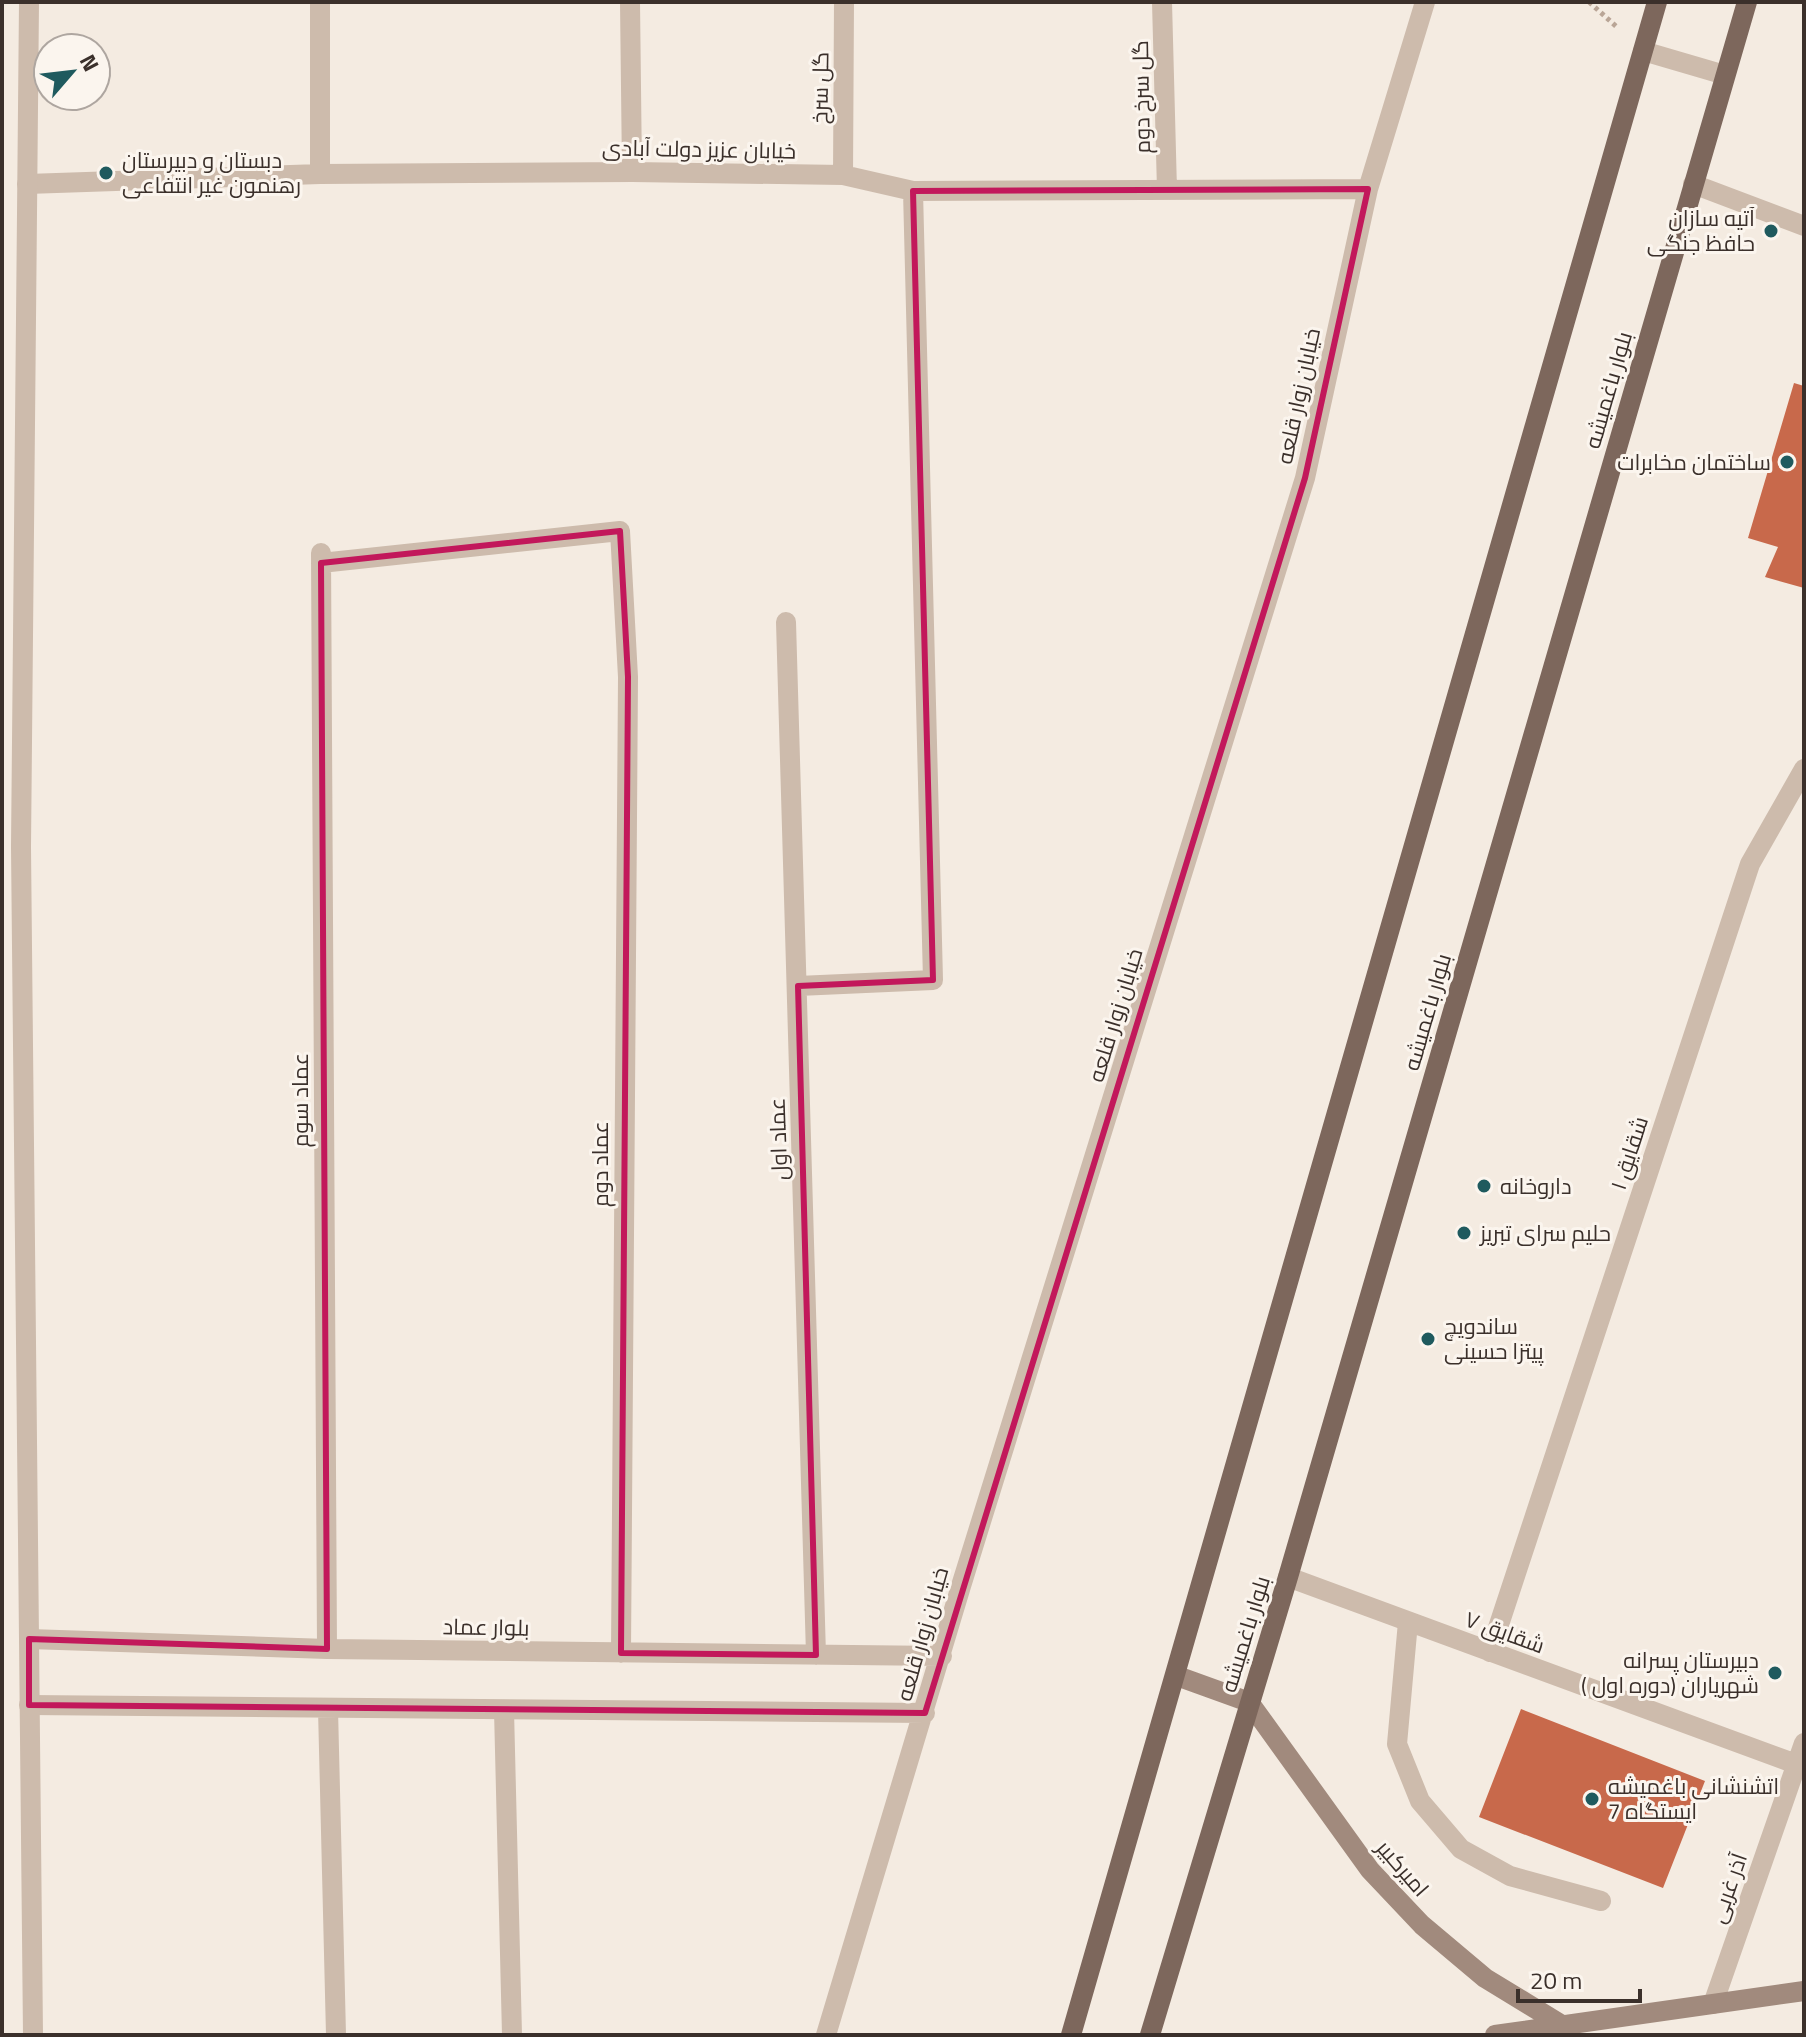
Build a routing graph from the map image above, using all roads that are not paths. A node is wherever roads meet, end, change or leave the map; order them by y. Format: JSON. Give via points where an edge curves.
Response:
{"nodes":[{"id":1,"x":29,"y":2,"type":"edge"},
{"id":2,"x":320,"y":2,"type":"edge"},
{"id":3,"x":630,"y":2,"type":"edge"},
{"id":4,"x":844,"y":2,"type":"edge"},
{"id":5,"x":1162,"y":2,"type":"edge"},
{"id":6,"x":1425,"y":2,"type":"edge"},
{"id":7,"x":1657,"y":2,"type":"edge"},
{"id":8,"x":1747,"y":2,"type":"edge"},
{"id":9,"x":1643,"y":51,"type":"junction"},
{"id":10,"x":1725,"y":75,"type":"junction"},
{"id":11,"x":632,"y":172,"type":"junction"},
{"id":12,"x":320,"y":174,"type":"junction"},
{"id":13,"x":843,"y":175,"type":"junction"},
{"id":14,"x":27,"y":184,"type":"junction"},
{"id":15,"x":1693,"y":184,"type":"junction"},
{"id":16,"x":1368,"y":189,"type":"junction"},
{"id":17,"x":1167,"y":190,"type":"junction"},
{"id":18,"x":913,"y":191,"type":"junction"},
{"id":19,"x":1804,"y":226,"type":"edge"},
{"id":20,"x":321,"y":557,"type":"joint"},
{"id":21,"x":786,"y":622,"type":"dead end"},
{"id":22,"x":1804,"y":769,"type":"edge"},
{"id":23,"x":798,"y":986,"type":"junction"},
{"id":24,"x":1288,"y":1577,"type":"junction"},
{"id":25,"x":1408,"y":1622,"type":"junction"},
{"id":26,"x":29,"y":1639,"type":"junction"},
{"id":27,"x":327,"y":1649,"type":"junction"},
{"id":28,"x":1490,"y":1652,"type":"junction"},
{"id":29,"x":621,"y":1653,"type":"junction"},
{"id":30,"x":816,"y":1655,"type":"junction"},
{"id":31,"x":942,"y":1656,"type":"junction"},
{"id":32,"x":1177,"y":1676,"type":"junction"},
{"id":33,"x":1249,"y":1702,"type":"junction"},
{"id":34,"x":29,"y":1705,"type":"junction"},
{"id":35,"x":328,"y":1709,"type":"junction"},
{"id":36,"x":504,"y":1710,"type":"junction"},
{"id":37,"x":925,"y":1713,"type":"junction"},
{"id":38,"x":1804,"y":1743,"type":"edge"},
{"id":39,"x":1796,"y":1764,"type":"junction"},
{"id":40,"x":1601,"y":1901,"type":"dead end"},
{"id":41,"x":1804,"y":1991,"type":"edge"},
{"id":42,"x":1713,"y":2004,"type":"junction"},
{"id":43,"x":1560,"y":2030,"type":"edge"},
{"id":44,"x":33,"y":2035,"type":"edge"},
{"id":45,"x":336,"y":2035,"type":"edge"},
{"id":46,"x":512,"y":2035,"type":"edge"},
{"id":47,"x":826,"y":2035,"type":"edge"},
{"id":48,"x":1071,"y":2035,"type":"edge"},
{"id":49,"x":1150,"y":2035,"type":"edge"},
{"id":50,"x":1495,"y":2035,"type":"edge"}],
"edges":[{"from":1,"to":14,"type":"street"},
{"from":2,"to":12,"type":"street"},
{"from":3,"to":11,"type":"street"},
{"from":4,"to":13,"type":"street","name":"گل سرخ"},
{"from":5,"to":17,"type":"street","name":"گل سرخ دوم"},
{"from":6,"to":16,"type":"street","name":"خیابان زوار قلعه"},
{"from":7,"to":9,"type":"main road"},
{"from":8,"to":10,"type":"main road","name":"بلوار باغمیشه"},
{"from":9,"to":10,"type":"street"},
{"from":9,"to":32,"type":"main road"},
{"from":10,"to":15,"type":"main road","name":"بلوار باغمیشه"},
{"from":11,"to":12,"type":"street","name":"خیابان عزیز دولت آبادی"},
{"from":11,"to":13,"type":"street","name":"خیابان عزیز دولت آبادی"},
{"from":12,"to":14,"type":"street","name":"خیابان عزیز دولت آبادی"},
{"from":13,"to":18,"type":"street","name":"خیابان عزیز دولت آبادی"},
{"from":14,"to":26,"type":"street","via":[[21,847]]},
{"from":15,"to":19,"type":"street"},
{"from":15,"to":24,"type":"main road","name":"بلوار باغمیشه"},
{"from":16,"to":17,"type":"street","name":"خیابان عزیز دولت آبادی"},
{"from":16,"to":31,"type":"street","name":"خیابان زوار قلعه","via":[[1305,478]]},
{"from":17,"to":18,"type":"street","name":"خیابان عزیز دولت آبادی"},
{"from":18,"to":23,"type":"street","via":[[933,980]]},
{"from":20,"to":27,"type":"street","name":"عماد سوم"},
{"from":20,"to":29,"type":"street","name":"عماد دوم","via":[[620,531],[628,677]]},
{"from":21,"to":23,"type":"street","name":"عماد اول"},
{"from":22,"to":28,"type":"street","name":"شقایق ۱","via":[[1750,864]]},
{"from":23,"to":30,"type":"street","name":"عماد اول"},
{"from":24,"to":25,"type":"street","name":"شقایق ۷"},
{"from":24,"to":33,"type":"main road","name":"بلوار باغمیشه"},
{"from":25,"to":28,"type":"street","name":"شقایق ۷"},
{"from":25,"to":40,"type":"street","via":[[1397,1744],[1420,1801],[1461,1849],[1510,1876]]},
{"from":26,"to":27,"type":"street","name":"بلوار عماد"},
{"from":26,"to":34,"type":"street"},
{"from":27,"to":29,"type":"street","name":"بلوار عماد"},
{"from":28,"to":39,"type":"street","name":"شقایق ۷"},
{"from":29,"to":30,"type":"street","name":"بلوار عماد"},
{"from":30,"to":31,"type":"street","name":"بلوار عماد"},
{"from":31,"to":37,"type":"street","name":"خیابان زوار قلعه"},
{"from":32,"to":33,"type":"main road"},
{"from":32,"to":48,"type":"main road"},
{"from":33,"to":43,"type":"main road","name":"امیرکبیر","via":[[1370,1870],[1422,1925],[1485,1978]]},
{"from":33,"to":49,"type":"main road","name":"بلوار باغمیشه"},
{"from":34,"to":35,"type":"street"},
{"from":34,"to":44,"type":"street"},
{"from":35,"to":36,"type":"street"},
{"from":35,"to":45,"type":"street"},
{"from":36,"to":37,"type":"street"},
{"from":36,"to":46,"type":"street"},
{"from":37,"to":47,"type":"street","name":"خیابان زوار قلعه"},
{"from":38,"to":39,"type":"street","name":"آذر غربی"},
{"from":39,"to":42,"type":"street","name":"آذر غربی"},
{"from":41,"to":42,"type":"main road"},
{"from":42,"to":43,"type":"main road"},
{"from":43,"to":50,"type":"main road"}]}
